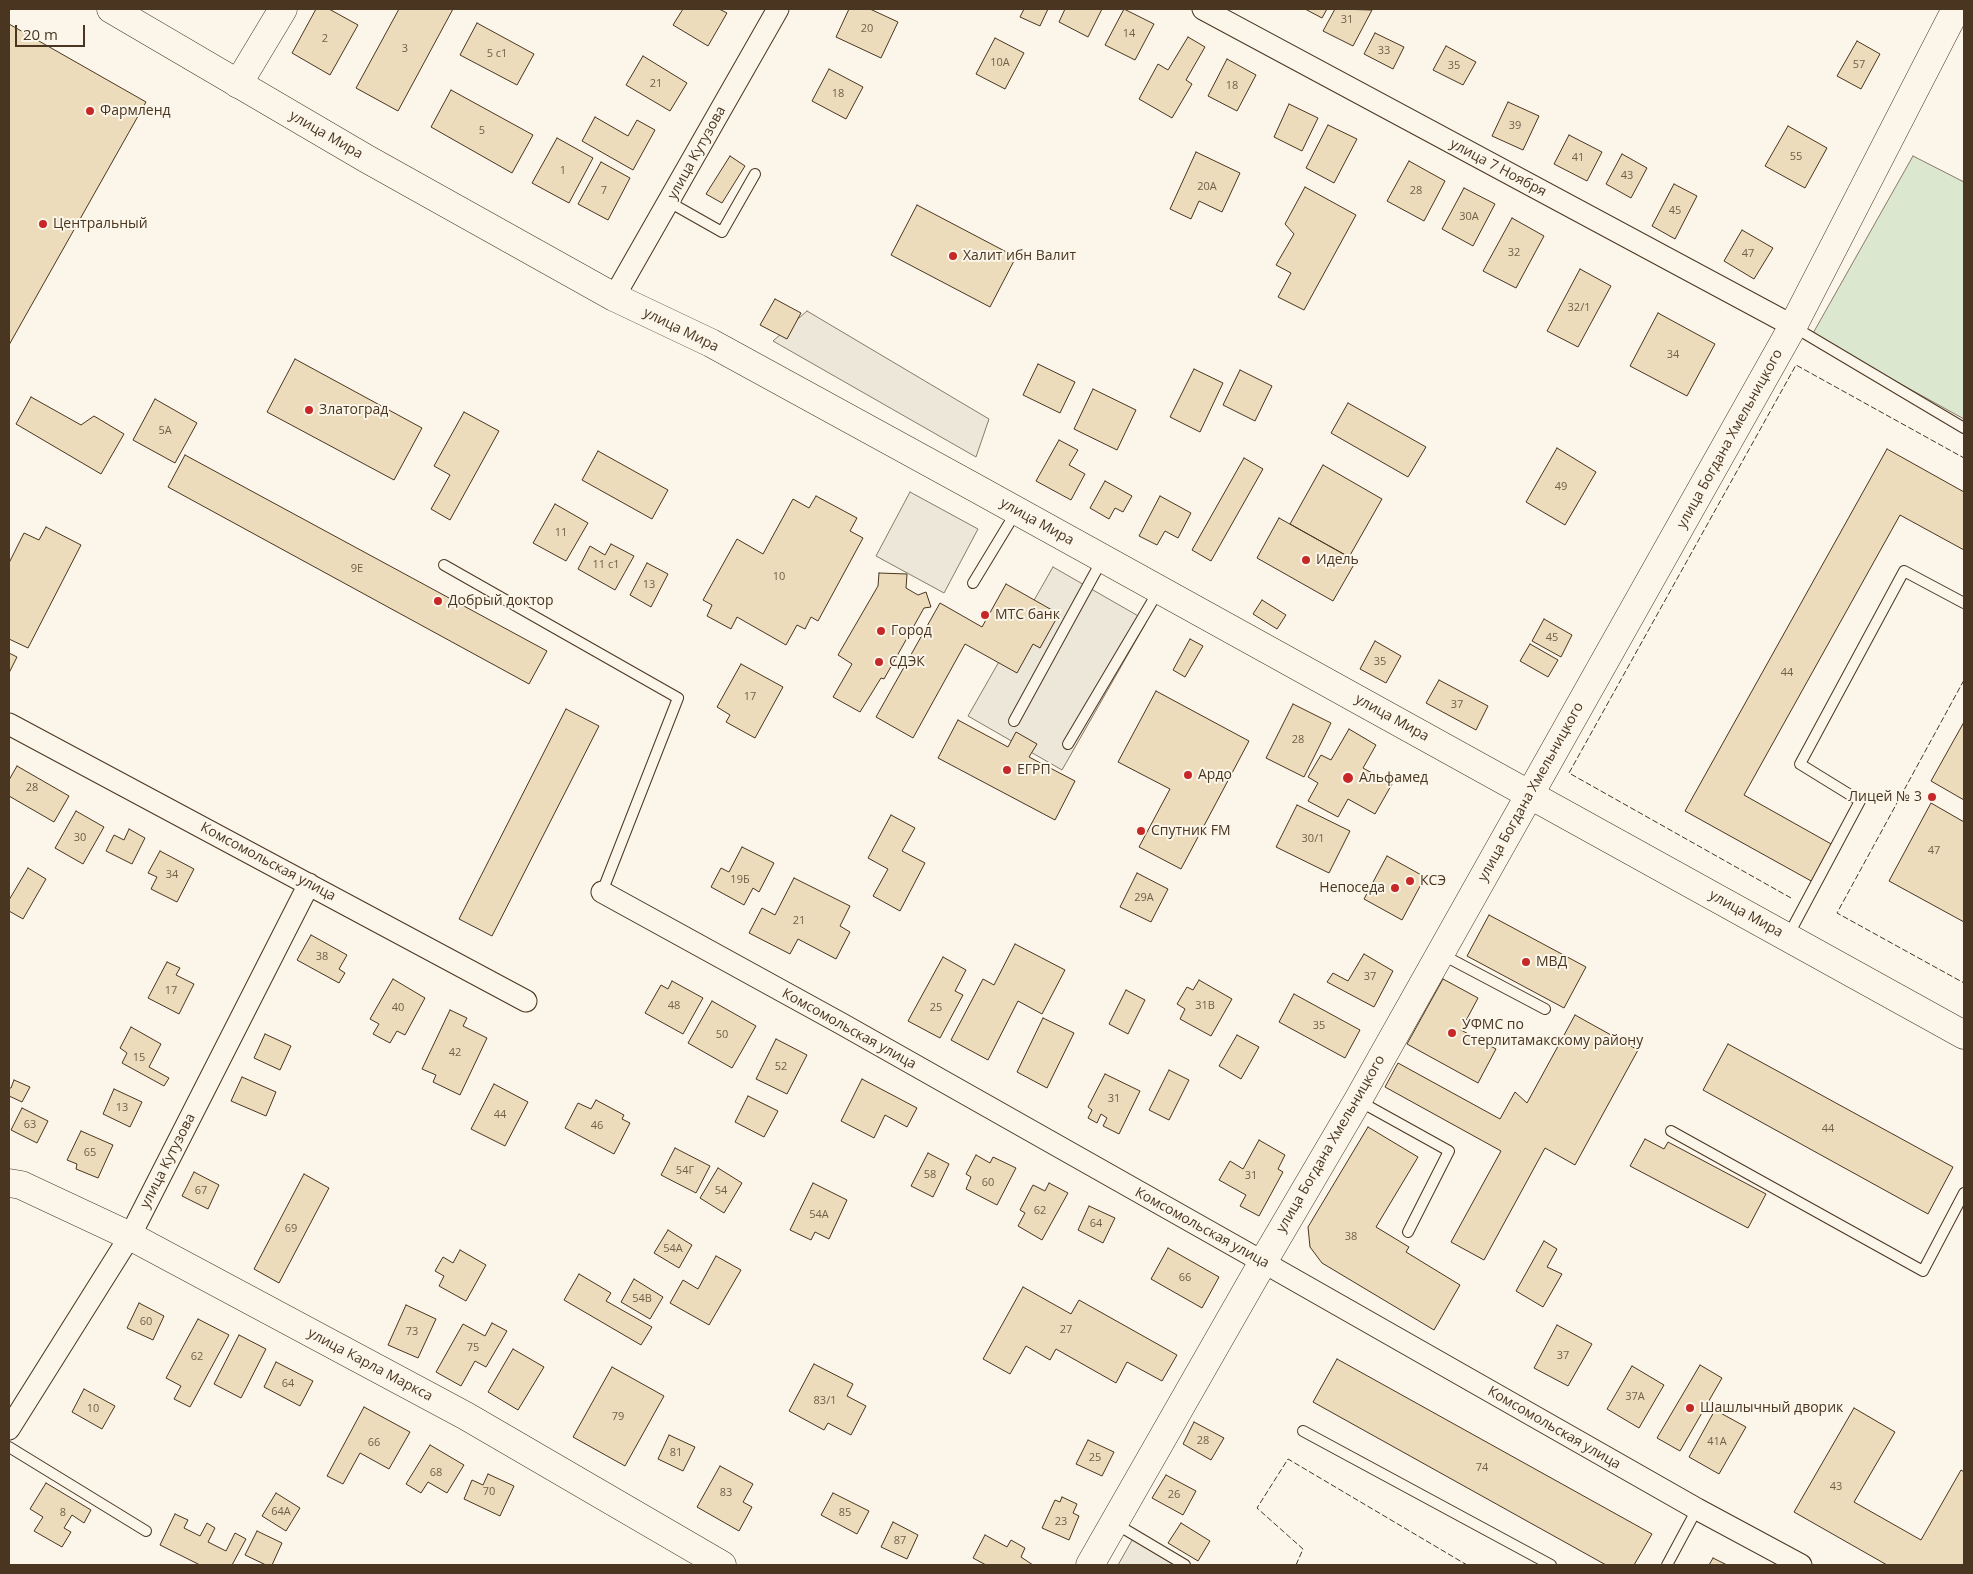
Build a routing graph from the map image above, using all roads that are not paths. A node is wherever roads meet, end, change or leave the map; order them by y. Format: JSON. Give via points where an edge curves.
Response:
{"nodes":[{"id":1,"x":111,"y":9,"type":"edge"},
{"id":2,"x":283,"y":9,"type":"edge"},
{"id":3,"x":778,"y":9,"type":"edge"},
{"id":4,"x":1203,"y":9,"type":"edge"},
{"id":5,"x":1956,"y":9,"type":"edge"},
{"id":6,"x":238,"y":84,"type":"junction"},
{"id":7,"x":755,"y":174,"type":"dead end"},
{"id":8,"x":669,"y":202,"type":"junction"},
{"id":9,"x":614,"y":297,"type":"junction"},
{"id":10,"x":1793,"y":326,"type":"junction"},
{"id":11,"x":1964,"y":428,"type":"edge"},
{"id":12,"x":1017,"y":511,"type":"junction"},
{"id":13,"x":1102,"y":559,"type":"junction"},
{"id":14,"x":444,"y":565,"type":"dead end"},
{"id":15,"x":973,"y":583,"type":"dead end"},
{"id":16,"x":1159,"y":589,"type":"junction"},
{"id":17,"x":1964,"y":603,"type":"edge"},
{"id":18,"x":1014,"y":721,"type":"dead end"},
{"id":19,"x":9,"y":724,"type":"edge"},
{"id":20,"x":1068,"y":744,"type":"dead end"},
{"id":21,"x":1530,"y":794,"type":"junction"},
{"id":22,"x":309,"y":884,"type":"junction"},
{"id":23,"x":602,"y":892,"type":"joint"},
{"id":24,"x":1788,"y":937,"type":"junction"},
{"id":25,"x":1440,"y":954,"type":"junction"},
{"id":26,"x":526,"y":1001,"type":"dead end"},
{"id":27,"x":1545,"y":1009,"type":"dead end"},
{"id":28,"x":1964,"y":1035,"type":"edge"},
{"id":29,"x":1358,"y":1100,"type":"junction"},
{"id":30,"x":1671,"y":1131,"type":"dead end"},
{"id":31,"x":9,"y":1183,"type":"edge"},
{"id":32,"x":1964,"y":1193,"type":"edge"},
{"id":33,"x":1408,"y":1232,"type":"dead end"},
{"id":34,"x":130,"y":1236,"type":"junction"},
{"id":35,"x":1263,"y":1262,"type":"junction"},
{"id":36,"x":9,"y":1429,"type":"edge"},
{"id":37,"x":1303,"y":1430,"type":"dead end"},
{"id":38,"x":9,"y":1448,"type":"edge"},
{"id":39,"x":1697,"y":1509,"type":"junction"},
{"id":40,"x":1115,"y":1523,"type":"junction"},
{"id":41,"x":146,"y":1531,"type":"dead end"},
{"id":42,"x":1173,"y":1562,"type":"edge"},
{"id":43,"x":722,"y":1565,"type":"edge"},
{"id":44,"x":1090,"y":1565,"type":"edge"},
{"id":45,"x":1185,"y":1565,"type":"edge"},
{"id":46,"x":1551,"y":1565,"type":"edge"},
{"id":47,"x":1667,"y":1565,"type":"edge"},
{"id":48,"x":1801,"y":1565,"type":"edge"}],
"edges":[{"from":1,"to":6,"type":"main road","name":"улица Мира"},
{"from":2,"to":6,"type":"main road"},
{"from":3,"to":8,"type":"street","name":"улица Кутузова"},
{"from":4,"to":10,"type":"street","name":"улица 7 Ноября"},
{"from":5,"to":10,"type":"main road","name":"улица Богдана Хмельницкого"},
{"from":6,"to":9,"type":"main road","name":"улица Мира"},
{"from":7,"to":8,"type":"lane","via":[[722,232]]},
{"from":8,"to":9,"type":"street","name":"улица Кутузова"},
{"from":9,"to":12,"type":"main road","name":"улица Мира","via":[[710,343]]},
{"from":10,"to":11,"type":"lane"},
{"from":10,"to":21,"type":"main road","name":"улица Богдана Хмельницкого"},
{"from":12,"to":13,"type":"main road","name":"улица Мира"},
{"from":12,"to":15,"type":"lane"},
{"from":13,"to":16,"type":"main road","name":"улица Мира"},
{"from":13,"to":18,"type":"lane"},
{"from":14,"to":23,"type":"lane","via":[[678,698]]},
{"from":16,"to":20,"type":"lane"},
{"from":16,"to":21,"type":"main road","name":"улица Мира"},
{"from":17,"to":24,"type":"lane","via":[[1904,571],[1800,764],[1860,801]]},
{"from":19,"to":22,"type":"street","name":"Комсомольская улица"},
{"from":21,"to":24,"type":"main road","name":"улица Мира"},
{"from":21,"to":25,"type":"main road","name":"улица Богдана Хмельницкого"},
{"from":22,"to":26,"type":"street","name":"Комсомольская улица"},
{"from":22,"to":34,"type":"street","name":"улица Кутузова"},
{"from":23,"to":35,"type":"street","name":"Комсомольская улица"},
{"from":24,"to":28,"type":"main road","name":"улица Мира"},
{"from":25,"to":27,"type":"lane"},
{"from":25,"to":29,"type":"main road","name":"улица Богдана Хмельницкого"},
{"from":29,"to":33,"type":"lane","via":[[1449,1151]]},
{"from":29,"to":35,"type":"main road","name":"улица Богдана Хмельницкого"},
{"from":30,"to":32,"type":"lane","via":[[1923,1271]]},
{"from":31,"to":34,"type":"main road","name":"улица Карла Маркса","via":[[21,1185]]},
{"from":34,"to":36,"type":"street","name":"улица Кутузова"},
{"from":34,"to":43,"type":"main road","name":"улица Карла Маркса","via":[[466,1416]]},
{"from":35,"to":39,"type":"street","name":"Комсомольская улица"},
{"from":35,"to":40,"type":"main road","name":"улица Богдана Хмельницкого"},
{"from":37,"to":46,"type":"lane"},
{"from":38,"to":41,"type":"lane"},
{"from":39,"to":47,"type":"lane"},
{"from":39,"to":48,"type":"street","name":"Комсомольская улица"},
{"from":40,"to":42,"type":"lane"},
{"from":40,"to":44,"type":"main road","name":"улица Богдана Хмельницкого"},
{"from":42,"to":45,"type":"lane"}]}
